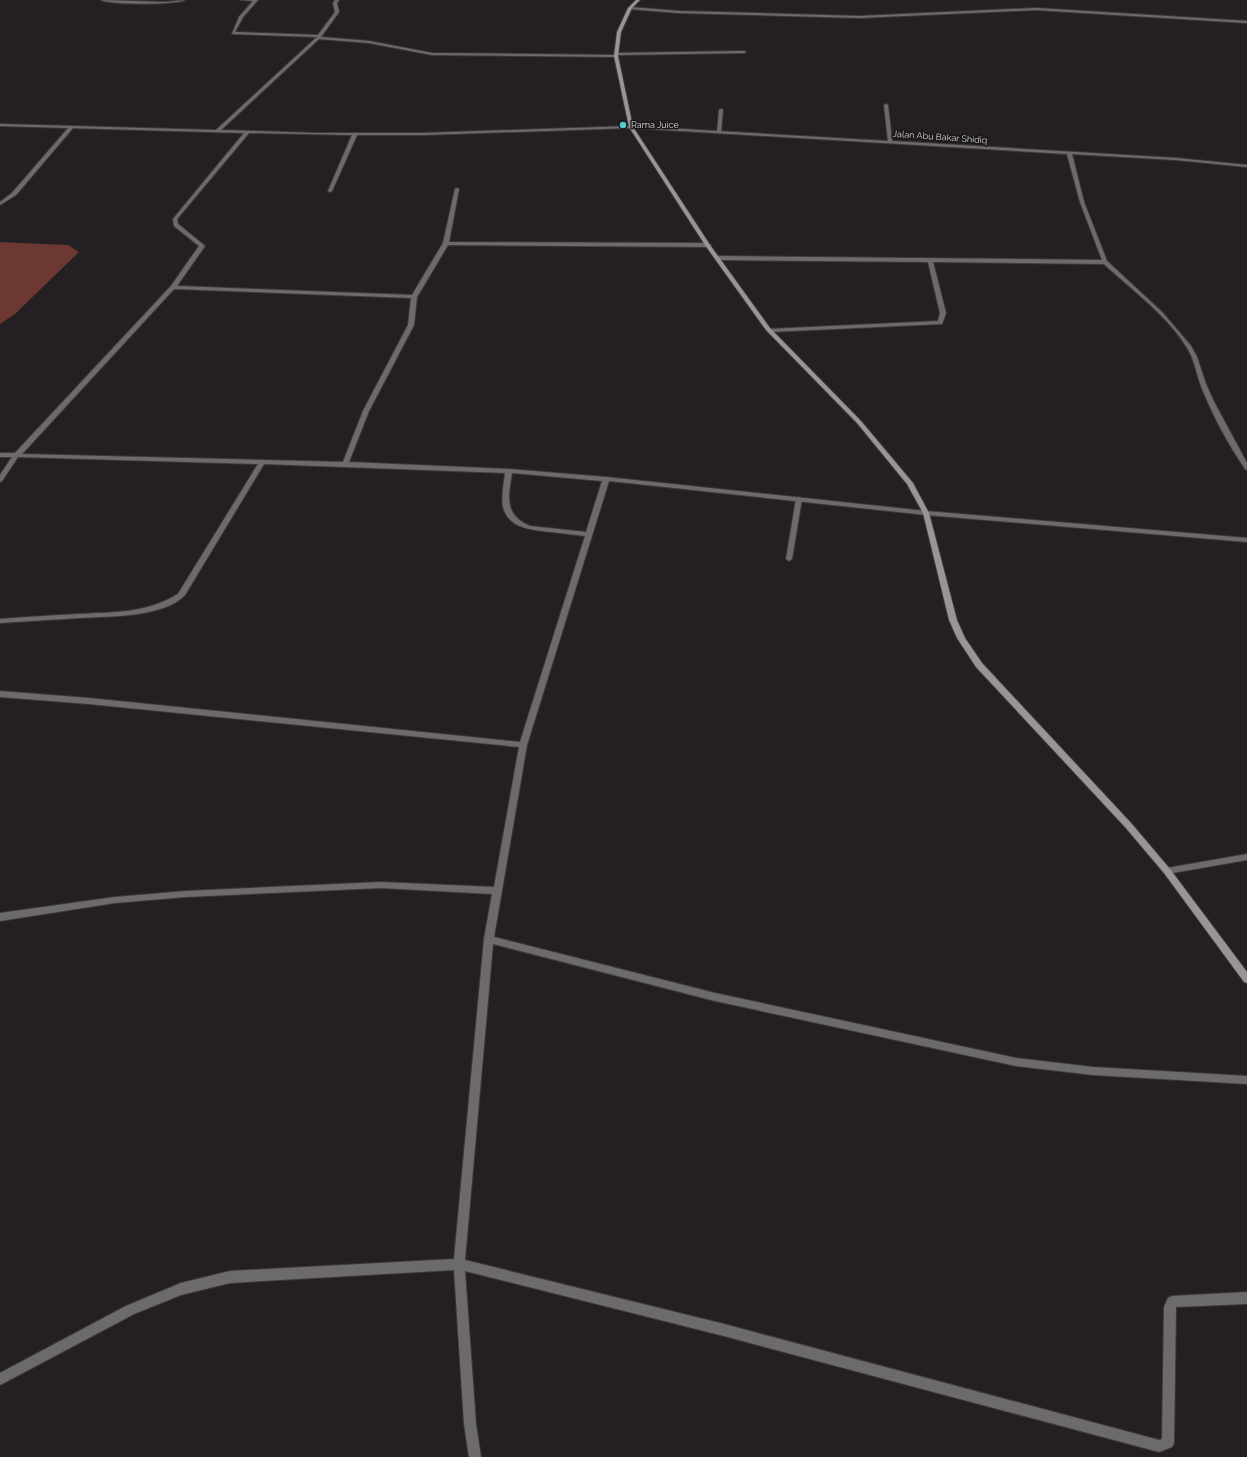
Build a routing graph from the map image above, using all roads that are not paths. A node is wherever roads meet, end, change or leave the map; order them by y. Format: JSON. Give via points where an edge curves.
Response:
{"nodes":[{"id":1,"x":103,"y":0,"type":"edge"},
{"id":2,"x":114,"y":0,"type":"edge"},
{"id":3,"x":183,"y":0,"type":"edge"},
{"id":4,"x":242,"y":0,"type":"edge"},
{"id":5,"x":256,"y":0,"type":"edge"},
{"id":6,"x":337,"y":0,"type":"edge"},
{"id":7,"x":638,"y":0,"type":"edge"},
{"id":8,"x":630,"y":8,"type":"junction"},
{"id":9,"x":1247,"y":22,"type":"edge"},
{"id":10,"x":319,"y":37,"type":"junction"},
{"id":11,"x":744,"y":52,"type":"dead end"},
{"id":12,"x":616,"y":55,"type":"junction"},
{"id":13,"x":886,"y":105,"type":"dead end"},
{"id":14,"x":721,"y":110,"type":"dead end"},
{"id":15,"x":0,"y":125,"type":"edge"},
{"id":16,"x":631,"y":127,"type":"junction"},
{"id":17,"x":71,"y":128,"type":"junction"},
{"id":18,"x":216,"y":132,"type":"junction"},
{"id":19,"x":719,"y":132,"type":"junction"},
{"id":20,"x":247,"y":133,"type":"junction"},
{"id":21,"x":355,"y":134,"type":"junction"},
{"id":22,"x":890,"y":142,"type":"junction"},
{"id":23,"x":1069,"y":153,"type":"junction"},
{"id":24,"x":1247,"y":166,"type":"edge"},
{"id":25,"x":457,"y":189,"type":"dead end"},
{"id":26,"x":330,"y":191,"type":"dead end"},
{"id":27,"x":0,"y":204,"type":"edge"},
{"id":28,"x":446,"y":243,"type":"junction"},
{"id":29,"x":708,"y":245,"type":"junction"},
{"id":30,"x":719,"y":258,"type":"junction"},
{"id":31,"x":930,"y":260,"type":"junction"},
{"id":32,"x":1105,"y":262,"type":"junction"},
{"id":33,"x":173,"y":286,"type":"junction"},
{"id":34,"x":414,"y":297,"type":"junction"},
{"id":35,"x":770,"y":330,"type":"junction"},
{"id":36,"x":0,"y":455,"type":"edge"},
{"id":37,"x":16,"y":456,"type":"junction"},
{"id":38,"x":262,"y":462,"type":"junction"},
{"id":39,"x":345,"y":464,"type":"junction"},
{"id":40,"x":1247,"y":468,"type":"edge"},
{"id":41,"x":509,"y":471,"type":"junction"},
{"id":42,"x":606,"y":479,"type":"junction"},
{"id":43,"x":0,"y":480,"type":"edge"},
{"id":44,"x":799,"y":499,"type":"junction"},
{"id":45,"x":926,"y":513,"type":"junction"},
{"id":46,"x":588,"y":534,"type":"junction"},
{"id":47,"x":1247,"y":540,"type":"edge"},
{"id":48,"x":789,"y":559,"type":"dead end"},
{"id":49,"x":0,"y":621,"type":"edge"},
{"id":50,"x":0,"y":694,"type":"edge"},
{"id":51,"x":523,"y":745,"type":"junction"},
{"id":52,"x":1247,"y":858,"type":"edge"},
{"id":53,"x":1167,"y":871,"type":"junction"},
{"id":54,"x":496,"y":891,"type":"junction"},
{"id":55,"x":0,"y":917,"type":"edge"},
{"id":56,"x":489,"y":939,"type":"junction"},
{"id":57,"x":1247,"y":979,"type":"edge"},
{"id":58,"x":1247,"y":1080,"type":"edge"},
{"id":59,"x":459,"y":1264,"type":"junction"},
{"id":60,"x":1247,"y":1298,"type":"edge"},
{"id":61,"x":0,"y":1379,"type":"edge"},
{"id":62,"x":475,"y":1457,"type":"edge"}],
"edges":[{"from":1,"to":2,"type":"street"},
{"from":2,"to":3,"type":"street","via":[[161,3]]},
{"from":4,"to":5,"type":"street"},
{"from":5,"to":10,"type":"street","via":[[233,33]]},
{"from":6,"to":10,"type":"street","via":[[336,12]]},
{"from":7,"to":8,"type":"street"},
{"from":8,"to":9,"type":"street","via":[[679,12],[859,17],[1036,9]]},
{"from":8,"to":12,"type":"street","via":[[619,32]]},
{"from":10,"to":12,"type":"street","via":[[369,42],[432,54]]},
{"from":10,"to":18,"type":"street"},
{"from":11,"to":12,"type":"street"},
{"from":12,"to":16,"type":"street"},
{"from":13,"to":22,"type":"street"},
{"from":14,"to":19,"type":"street"},
{"from":15,"to":17,"type":"street","name":"Jalan Abu Bakar Shidiq"},
{"from":16,"to":19,"type":"street","name":"Jalan Abu Bakar Shidiq"},
{"from":16,"to":21,"type":"street","name":"Jalan Abu Bakar Shidiq","via":[[524,132]]},
{"from":16,"to":29,"type":"street"},
{"from":17,"to":18,"type":"street","name":"Jalan Abu Bakar Shidiq"},
{"from":17,"to":27,"type":"street","via":[[14,194]]},
{"from":18,"to":20,"type":"street","name":"Jalan Abu Bakar Shidiq"},
{"from":19,"to":22,"type":"street","name":"Jalan Abu Bakar Shidiq"},
{"from":20,"to":21,"type":"street","name":"Jalan Abu Bakar Shidiq"},
{"from":20,"to":33,"type":"street","via":[[175,219],[176,225],[202,246]]},
{"from":21,"to":26,"type":"street"},
{"from":22,"to":23,"type":"street","name":"Jalan Abu Bakar Shidiq"},
{"from":23,"to":24,"type":"street","name":"Jalan Abu Bakar Shidiq"},
{"from":23,"to":32,"type":"street","via":[[1082,202]]},
{"from":25,"to":28,"type":"street"},
{"from":28,"to":29,"type":"street"},
{"from":28,"to":34,"type":"street"},
{"from":29,"to":30,"type":"street"},
{"from":30,"to":31,"type":"street"},
{"from":30,"to":35,"type":"street"},
{"from":31,"to":32,"type":"street"},
{"from":31,"to":35,"type":"street","via":[[943,313],[940,323]]},
{"from":32,"to":40,"type":"street","via":[[1168,320],[1190,348],[1210,401]]},
{"from":33,"to":34,"type":"street"},
{"from":33,"to":37,"type":"street"},
{"from":34,"to":39,"type":"street","via":[[411,325],[366,411]]},
{"from":35,"to":45,"type":"street","via":[[859,422],[910,483]]},
{"from":36,"to":37,"type":"street"},
{"from":37,"to":38,"type":"street"},
{"from":37,"to":43,"type":"street"},
{"from":38,"to":39,"type":"street"},
{"from":38,"to":49,"type":"street","via":[[181,595],[174,601],[142,611]]},
{"from":39,"to":41,"type":"street"},
{"from":41,"to":42,"type":"street"},
{"from":41,"to":46,"type":"street","via":[[505,505],[520,526]]},
{"from":42,"to":44,"type":"street"},
{"from":42,"to":46,"type":"street"},
{"from":44,"to":45,"type":"street"},
{"from":44,"to":48,"type":"street"},
{"from":45,"to":47,"type":"street"},
{"from":45,"to":53,"type":"street","via":[[953,620],[961,638],[979,665]]},
{"from":46,"to":51,"type":"street"},
{"from":50,"to":51,"type":"street"},
{"from":51,"to":54,"type":"street"},
{"from":52,"to":53,"type":"street"},
{"from":53,"to":57,"type":"street"},
{"from":54,"to":55,"type":"street","via":[[381,885],[178,894],[115,900]]},
{"from":54,"to":56,"type":"street"},
{"from":56,"to":58,"type":"street","via":[[716,997],[1016,1062],[1093,1071]]},
{"from":56,"to":59,"type":"street"},
{"from":59,"to":60,"type":"street","via":[[724,1330],[1159,1446],[1168,1444],[1172,1302]]},
{"from":59,"to":61,"type":"street","via":[[230,1277],[181,1289],[130,1310]]},
{"from":59,"to":62,"type":"street","via":[[470,1424]]}]}
